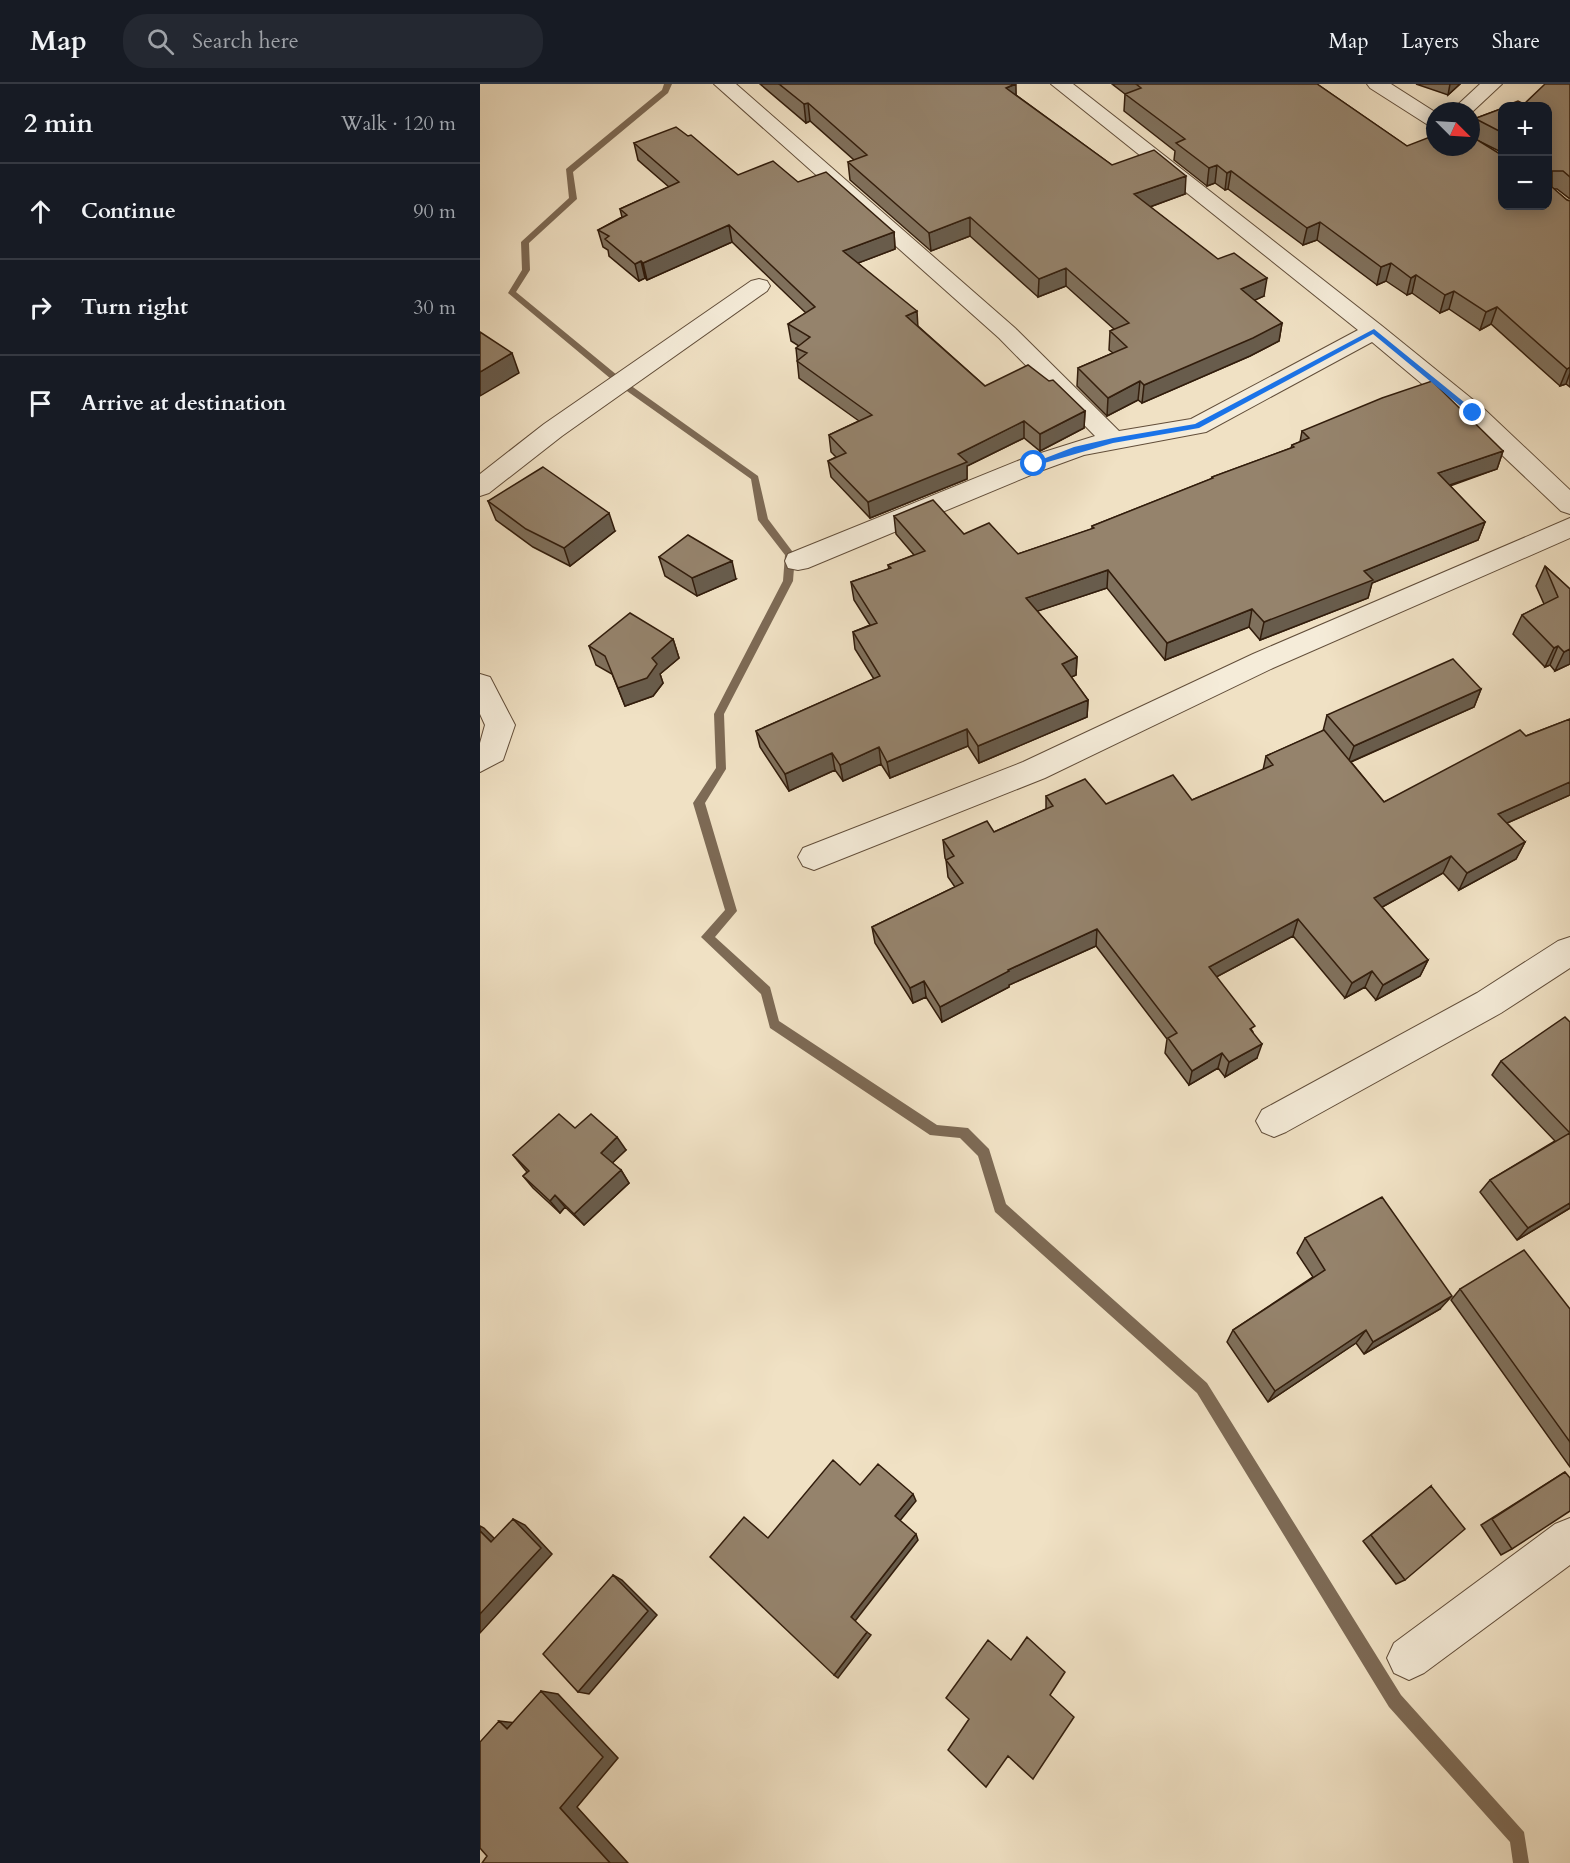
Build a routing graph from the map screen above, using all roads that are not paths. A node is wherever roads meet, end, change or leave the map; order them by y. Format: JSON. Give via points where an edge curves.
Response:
{"nodes":[{"id":1,"x":724,"y":84,"type":"edge"},
{"id":2,"x":1061,"y":84,"type":"edge"},
{"id":3,"x":1377,"y":84,"type":"edge"},
{"id":4,"x":1492,"y":84,"type":"edge"},
{"id":5,"x":1471,"y":102,"type":"edge"},
{"id":6,"x":1426,"y":115,"type":"edge"},
{"id":7,"x":759,"y":286,"type":"dead end"},
{"id":8,"x":1374,"y":331,"type":"junction"},
{"id":9,"x":1113,"y":440,"type":"junction"},
{"id":10,"x":480,"y":487,"type":"edge"},
{"id":11,"x":1570,"y":504,"type":"edge"},
{"id":12,"x":1570,"y":527,"type":"edge"},
{"id":13,"x":798,"y":561,"type":"dead end"},
{"id":14,"x":480,"y":685,"type":"edge"},
{"id":15,"x":480,"y":760,"type":"edge"},
{"id":16,"x":814,"y":857,"type":"dead end"},
{"id":17,"x":1570,"y":951,"type":"edge"},
{"id":18,"x":1274,"y":1121,"type":"dead end"},
{"id":19,"x":1570,"y":1539,"type":"edge"},
{"id":20,"x":1409,"y":1658,"type":"dead end"}],
"edges":[{"from":1,"to":9,"type":"street","via":[[1007,333]]},
{"from":2,"to":8,"type":"street"},
{"from":3,"to":6,"type":"street"},
{"from":4,"to":5,"type":"street"},
{"from":7,"to":10,"type":"street","via":[[552,430]]},
{"from":8,"to":9,"type":"street","via":[[1197,426]]},
{"from":8,"to":11,"type":"street","via":[[1473,413]]},
{"from":9,"to":13,"type":"street","via":[[1034,464]]},
{"from":12,"to":16,"type":"street","via":[[1263,661],[1034,770]]},
{"from":14,"to":15,"type":"street","via":[[500,725],[492,752]]},
{"from":17,"to":18,"type":"street","via":[[1489,1003]]},
{"from":19,"to":20,"type":"street"}]}
